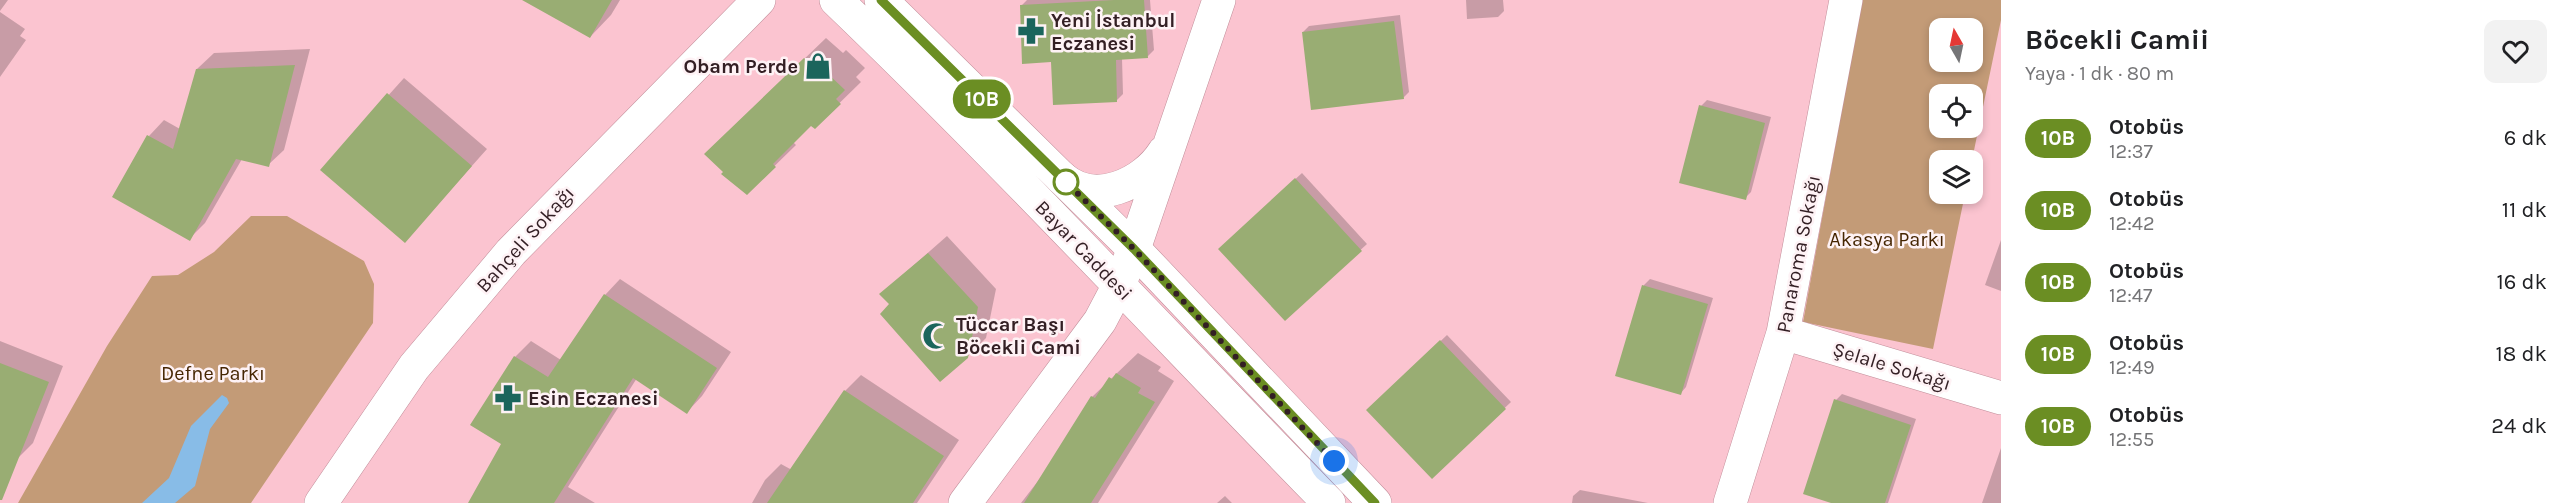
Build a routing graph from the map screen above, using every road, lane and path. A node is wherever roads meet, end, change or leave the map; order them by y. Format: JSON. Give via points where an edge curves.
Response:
{"nodes":[{"id":1,"x":759,"y":0,"type":"edge"},
{"id":2,"x":836,"y":0,"type":"edge"},
{"id":3,"x":881,"y":0,"type":"edge"},
{"id":4,"x":1219,"y":0,"type":"edge"},
{"id":5,"x":1846,"y":0,"type":"edge"},
{"id":6,"x":1169,"y":142,"type":"junction"},
{"id":7,"x":1062,"y":178,"type":"junction"},
{"id":8,"x":1134,"y":249,"type":"junction"},
{"id":9,"x":1119,"y":285,"type":"junction"},
{"id":10,"x":1783,"y":333,"type":"junction"},
{"id":11,"x":2001,"y":399,"type":"edge"},
{"id":12,"x":321,"y":503,"type":"edge"},
{"id":13,"x":965,"y":503,"type":"edge"},
{"id":14,"x":1329,"y":503,"type":"edge"},
{"id":15,"x":1375,"y":503,"type":"edge"},
{"id":16,"x":1730,"y":503,"type":"edge"}],
"edges":[{"from":1,"to":12,"type":"street","name":"Bahçeli Sokağı","via":[[511,252],[422,357]]},
{"from":2,"to":9,"type":"street","name":"Bayar Caddesi"},
{"from":3,"to":7,"type":"street","name":"Bayar Caddesi"},
{"from":4,"to":6,"type":"street"},
{"from":5,"to":10,"type":"street","name":"Panaroma Sokağı"},
{"from":6,"to":7,"type":"street","via":[[1154,165],[1132,182],[1092,192],[1076,188]]},
{"from":6,"to":8,"type":"street"},
{"from":7,"to":8,"type":"street","name":"Bayar Caddesi"},
{"from":8,"to":9,"type":"street"},
{"from":8,"to":15,"type":"street","name":"Bayar Caddesi"},
{"from":9,"to":13,"type":"street","via":[[1100,321]]},
{"from":9,"to":14,"type":"street","name":"Bayar Caddesi"},
{"from":10,"to":11,"type":"street","name":"Şelale Sokağı"},
{"from":10,"to":16,"type":"street","name":"Panaroma Sokağı"}]}
